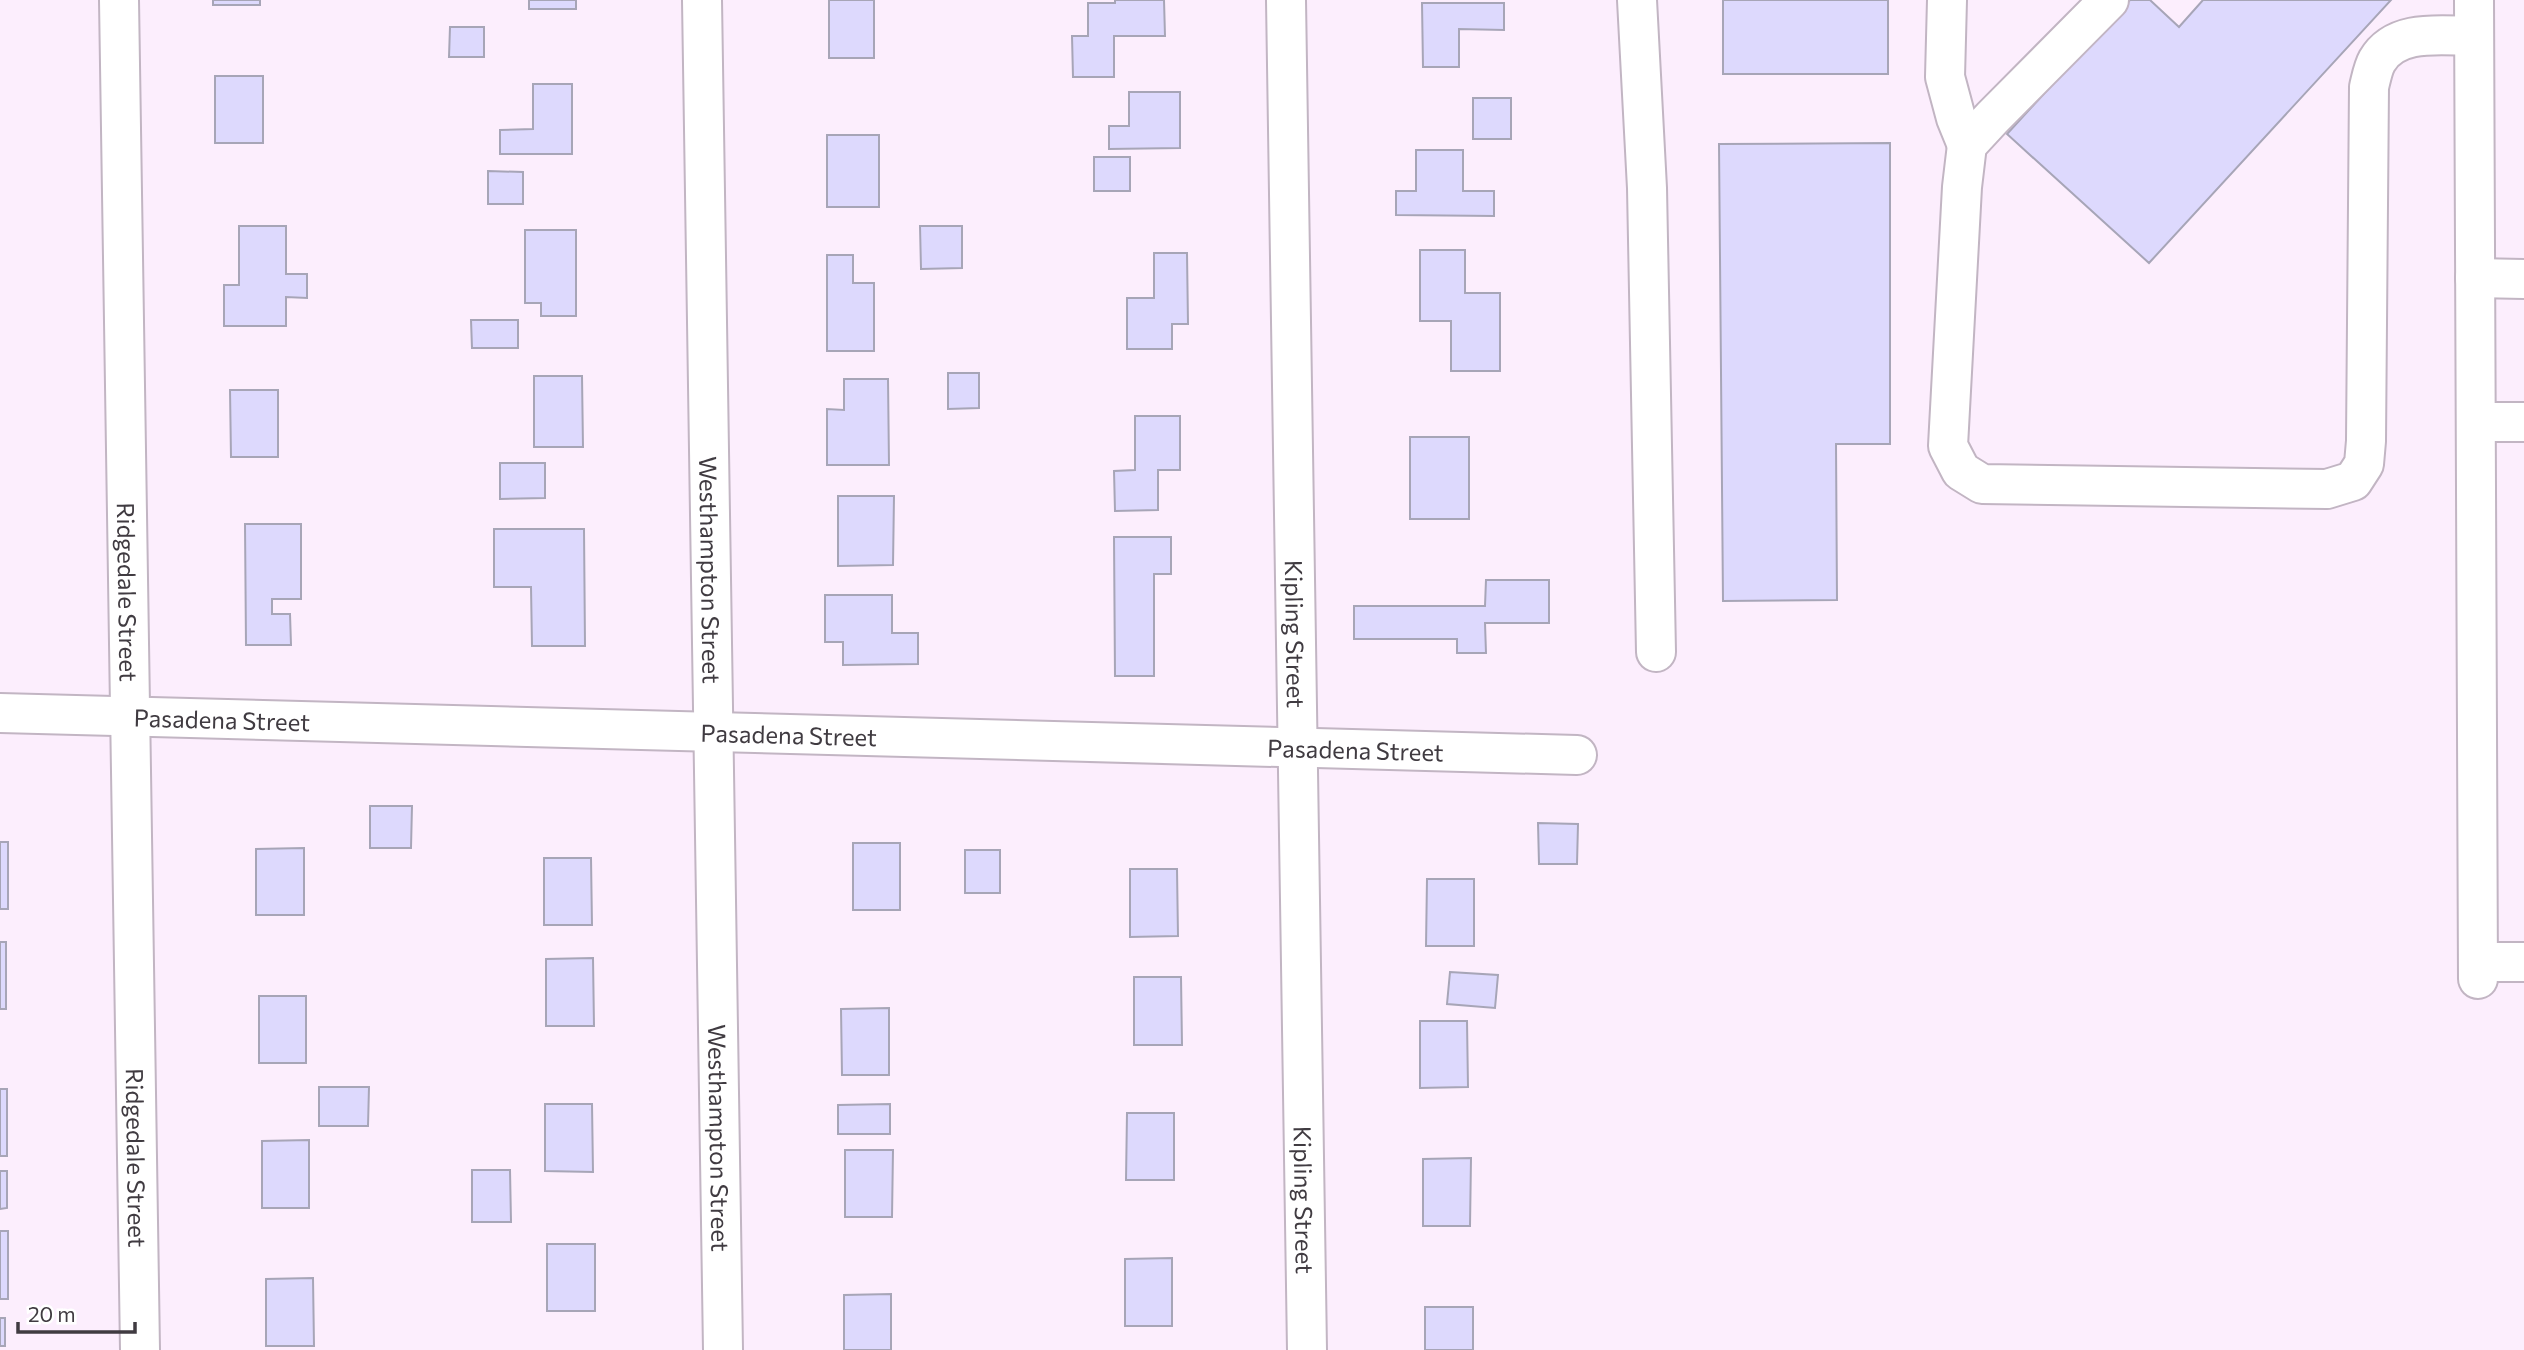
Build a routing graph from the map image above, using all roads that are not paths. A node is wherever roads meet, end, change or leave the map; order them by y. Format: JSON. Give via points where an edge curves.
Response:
{"nodes":[{"id":1,"x":118,"y":0,"type":"edge"},
{"id":2,"x":702,"y":0,"type":"edge"},
{"id":3,"x":1286,"y":0,"type":"edge"},
{"id":4,"x":1637,"y":0,"type":"edge"},
{"id":5,"x":1947,"y":0,"type":"edge"},
{"id":6,"x":2109,"y":0,"type":"edge"},
{"id":7,"x":2474,"y":18,"type":"edge"},
{"id":8,"x":1967,"y":145,"type":"junction"},
{"id":9,"x":2475,"y":278,"type":"junction"},
{"id":10,"x":2524,"y":279,"type":"edge"},
{"id":11,"x":2476,"y":422,"type":"junction"},
{"id":12,"x":2524,"y":422,"type":"edge"},
{"id":13,"x":1656,"y":652,"type":"dead end"},
{"id":14,"x":0,"y":713,"type":"edge"},
{"id":15,"x":130,"y":717,"type":"junction"},
{"id":16,"x":713,"y":732,"type":"junction"},
{"id":17,"x":1297,"y":747,"type":"junction"},
{"id":18,"x":1577,"y":755,"type":"dead end"},
{"id":19,"x":2524,"y":962,"type":"edge"},
{"id":20,"x":140,"y":1350,"type":"edge"},
{"id":21,"x":723,"y":1350,"type":"edge"},
{"id":22,"x":1307,"y":1350,"type":"edge"}],
"edges":[{"from":1,"to":15,"type":"street","name":"Ridgedale Street"},
{"from":2,"to":16,"type":"street","name":"Westhampton Street"},
{"from":3,"to":17,"type":"street","name":"Kipling Street"},
{"from":4,"to":13,"type":"street","via":[[1647,188]]},
{"from":5,"to":8,"type":"street","via":[[1945,77]]},
{"from":6,"to":8,"type":"street"},
{"from":7,"to":8,"type":"street","via":[[2390,45],[2376,62],[2369,87],[2364,464],[2353,481],[2327,489],[1982,484],[1961,471],[1948,446]]},
{"from":7,"to":9,"type":"street"},
{"from":9,"to":10,"type":"street"},
{"from":9,"to":11,"type":"street"},
{"from":11,"to":12,"type":"street"},
{"from":11,"to":19,"type":"street","via":[[2478,970]]},
{"from":14,"to":15,"type":"street","name":"Pasadena Street"},
{"from":15,"to":16,"type":"street","name":"Pasadena Street"},
{"from":15,"to":20,"type":"street","name":"Ridgedale Street"},
{"from":16,"to":17,"type":"street","name":"Pasadena Street"},
{"from":16,"to":21,"type":"street","name":"Westhampton Street"},
{"from":17,"to":18,"type":"street","name":"Pasadena Street"},
{"from":17,"to":22,"type":"street","name":"Kipling Street"}]}
